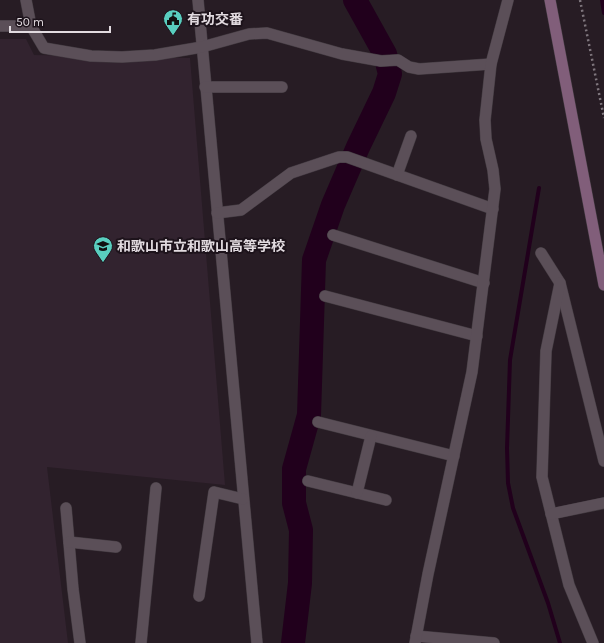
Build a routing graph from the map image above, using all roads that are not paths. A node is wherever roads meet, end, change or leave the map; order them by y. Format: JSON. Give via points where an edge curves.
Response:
{"nodes":[{"id":1,"x":26,"y":0,"type":"edge"},
{"id":2,"x":198,"y":0,"type":"edge"},
{"id":3,"x":508,"y":0,"type":"edge"},
{"id":4,"x":550,"y":0,"type":"edge"},
{"id":5,"x":0,"y":26,"type":"edge"},
{"id":6,"x":31,"y":26,"type":"junction"},
{"id":7,"x":202,"y":47,"type":"junction"},
{"id":8,"x":491,"y":64,"type":"junction"},
{"id":9,"x":205,"y":87,"type":"junction"},
{"id":10,"x":282,"y":88,"type":"dead end"},
{"id":11,"x":412,"y":136,"type":"dead end"},
{"id":12,"x":396,"y":175,"type":"junction"},
{"id":13,"x":493,"y":209,"type":"junction"},
{"id":14,"x":217,"y":213,"type":"junction"},
{"id":15,"x":333,"y":235,"type":"dead end"},
{"id":16,"x":540,"y":253,"type":"dead end"},
{"id":17,"x":484,"y":283,"type":"junction"},
{"id":18,"x":560,"y":283,"type":"junction"},
{"id":19,"x":604,"y":285,"type":"edge"},
{"id":20,"x":325,"y":296,"type":"dead end"},
{"id":21,"x":477,"y":336,"type":"junction"},
{"id":22,"x":318,"y":422,"type":"dead end"},
{"id":23,"x":372,"y":436,"type":"junction"},
{"id":24,"x":454,"y":456,"type":"junction"},
{"id":25,"x":604,"y":461,"type":"edge"},
{"id":26,"x":308,"y":481,"type":"dead end"},
{"id":27,"x":156,"y":488,"type":"dead end"},
{"id":28,"x":357,"y":493,"type":"junction"},
{"id":29,"x":243,"y":499,"type":"junction"},
{"id":30,"x":386,"y":500,"type":"dead end"},
{"id":31,"x":604,"y":502,"type":"edge"},
{"id":32,"x":66,"y":508,"type":"dead end"},
{"id":33,"x":551,"y":514,"type":"junction"},
{"id":34,"x":69,"y":542,"type":"junction"},
{"id":35,"x":116,"y":547,"type":"dead end"},
{"id":36,"x":199,"y":596,"type":"dead end"},
{"id":37,"x":416,"y":640,"type":"edge"},
{"id":38,"x":80,"y":643,"type":"edge"},
{"id":39,"x":141,"y":643,"type":"edge"},
{"id":40,"x":257,"y":643,"type":"edge"},
{"id":41,"x":494,"y":643,"type":"edge"},
{"id":42,"x":593,"y":643,"type":"edge"}],
"edges":[{"from":1,"to":6,"type":"street"},
{"from":2,"to":7,"type":"street"},
{"from":3,"to":8,"type":"street"},
{"from":4,"to":19,"type":"main road"},
{"from":5,"to":6,"type":"street"},
{"from":6,"to":7,"type":"street","via":[[44,48],[91,56],[156,55]]},
{"from":7,"to":8,"type":"street","via":[[249,34],[267,33],[342,54],[385,61],[398,60],[409,67],[419,69]]},
{"from":7,"to":9,"type":"street"},
{"from":8,"to":13,"type":"street","via":[[485,120],[495,189]]},
{"from":9,"to":10,"type":"street"},
{"from":9,"to":14,"type":"street"},
{"from":11,"to":12,"type":"street"},
{"from":12,"to":13,"type":"street"},
{"from":12,"to":14,"type":"street","via":[[347,157],[339,157],[291,173],[241,210]]},
{"from":13,"to":17,"type":"street"},
{"from":14,"to":29,"type":"street"},
{"from":15,"to":17,"type":"street"},
{"from":16,"to":18,"type":"street"},
{"from":17,"to":21,"type":"street"},
{"from":18,"to":25,"type":"street"},
{"from":18,"to":33,"type":"street","via":[[546,351],[542,477]]},
{"from":20,"to":21,"type":"street"},
{"from":21,"to":24,"type":"street"},
{"from":22,"to":23,"type":"street"},
{"from":23,"to":24,"type":"street"},
{"from":23,"to":28,"type":"street"},
{"from":24,"to":37,"type":"street"},
{"from":26,"to":28,"type":"street"},
{"from":27,"to":39,"type":"street"},
{"from":28,"to":30,"type":"street"},
{"from":29,"to":36,"type":"street","via":[[214,492]]},
{"from":29,"to":40,"type":"street"},
{"from":31,"to":33,"type":"street"},
{"from":32,"to":34,"type":"street"},
{"from":33,"to":42,"type":"street","via":[[569,585]]},
{"from":34,"to":35,"type":"street"},
{"from":34,"to":38,"type":"street"},
{"from":37,"to":41,"type":"street"}]}
